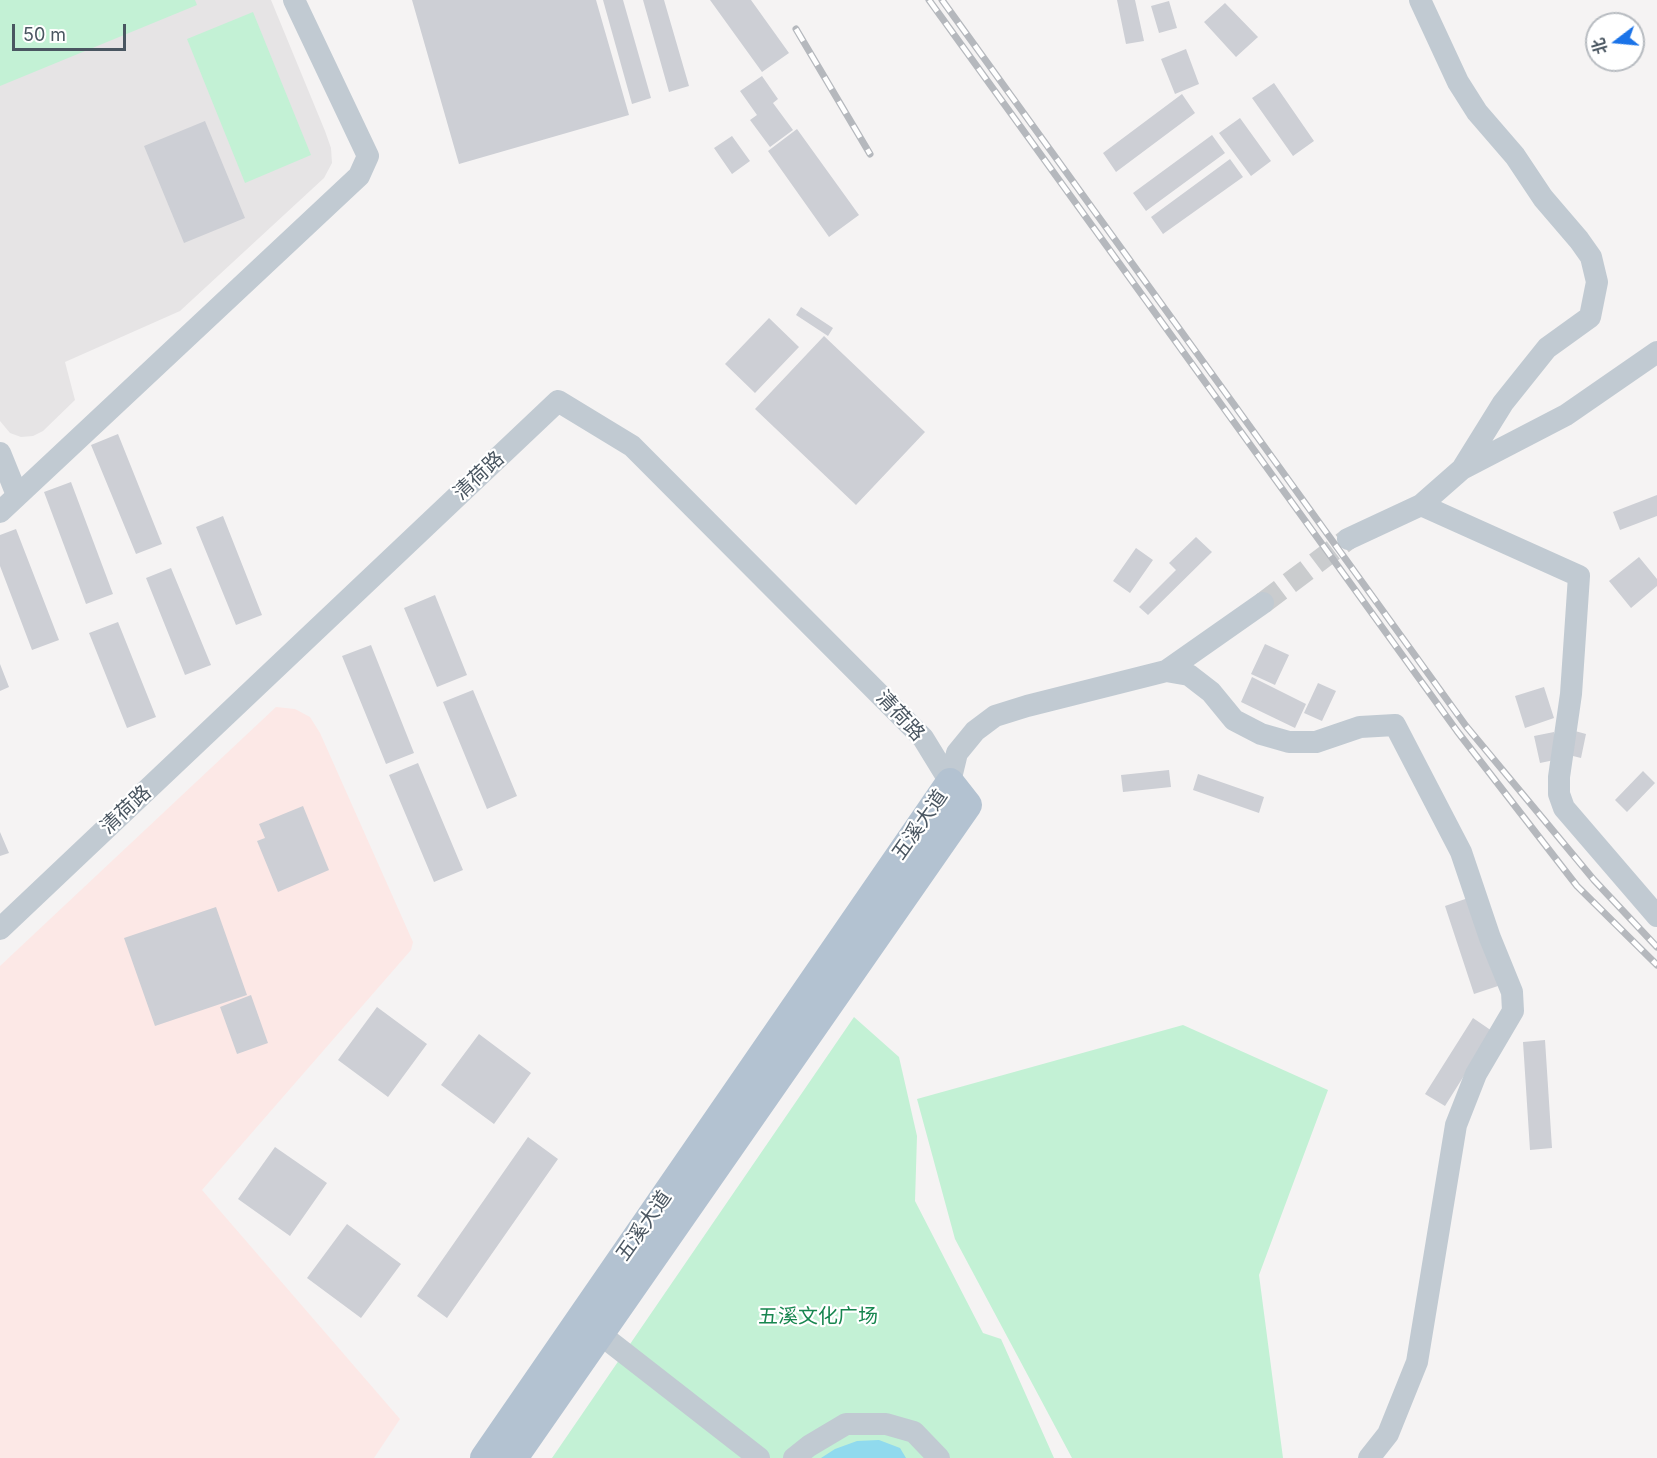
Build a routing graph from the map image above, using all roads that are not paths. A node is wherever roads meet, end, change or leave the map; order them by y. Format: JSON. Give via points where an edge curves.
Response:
{"nodes":[{"id":1,"x":294,"y":0,"type":"edge"},
{"id":2,"x":1420,"y":0,"type":"edge"},
{"id":3,"x":1657,"y":352,"type":"edge"},
{"id":4,"x":0,"y":453,"type":"edge"},
{"id":5,"x":1462,"y":469,"type":"junction"},
{"id":6,"x":17,"y":495,"type":"junction"},
{"id":7,"x":1421,"y":505,"type":"junction"},
{"id":8,"x":0,"y":512,"type":"edge"},
{"id":9,"x":1348,"y":539,"type":"tunnel mouth"},
{"id":10,"x":1263,"y":603,"type":"tunnel mouth"},
{"id":11,"x":1166,"y":671,"type":"junction"},
{"id":12,"x":950,"y":782,"type":"junction"},
{"id":13,"x":1657,"y":916,"type":"edge"},
{"id":14,"x":0,"y":929,"type":"edge"},
{"id":15,"x":600,"y":1334,"type":"junction"},
{"id":16,"x":484,"y":1458,"type":"edge"},
{"id":17,"x":514,"y":1458,"type":"edge"},
{"id":18,"x":759,"y":1458,"type":"edge"},
{"id":19,"x":795,"y":1458,"type":"edge"},
{"id":20,"x":939,"y":1458,"type":"edge"},
{"id":21,"x":1369,"y":1458,"type":"edge"}],
"edges":[{"from":1,"to":6,"type":"street","via":[[369,156],[358,176]]},
{"from":2,"to":5,"type":"street","via":[[1458,82],[1477,112],[1592,257],[1598,282],[1590,317],[1547,348],[1503,403]]},
{"from":3,"to":5,"type":"street","via":[[1566,415]]},
{"from":4,"to":6,"type":"street"},
{"from":5,"to":7,"type":"street"},
{"from":6,"to":8,"type":"street"},
{"from":7,"to":9,"type":"street"},
{"from":7,"to":13,"type":"street","via":[[1579,576],[1559,794],[1564,808]]},
{"from":10,"to":11,"type":"street"},
{"from":11,"to":12,"type":"street","via":[[995,716],[975,730],[957,753]]},
{"from":11,"to":21,"type":"street","via":[[1189,675],[1211,692],[1234,720],[1260,735],[1289,742],[1316,742],[1360,727],[1395,725],[1461,852],[1512,992],[1514,1011],[1476,1074],[1456,1125],[1418,1362],[1388,1434]]},
{"from":12,"to":14,"type":"street","name":"清荷路","via":[[923,738],[632,446],[558,401]]},
{"from":12,"to":15,"type":"main road","name":"五溪大道","via":[[968,805]]},
{"from":12,"to":16,"type":"main road","name":"五溪大道"},
{"from":15,"to":17,"type":"main road","name":"五溪大道"},
{"from":15,"to":18,"type":"street"},
{"from":19,"to":20,"type":"street","via":[[846,1424],[886,1424],[914,1432]]}]}
